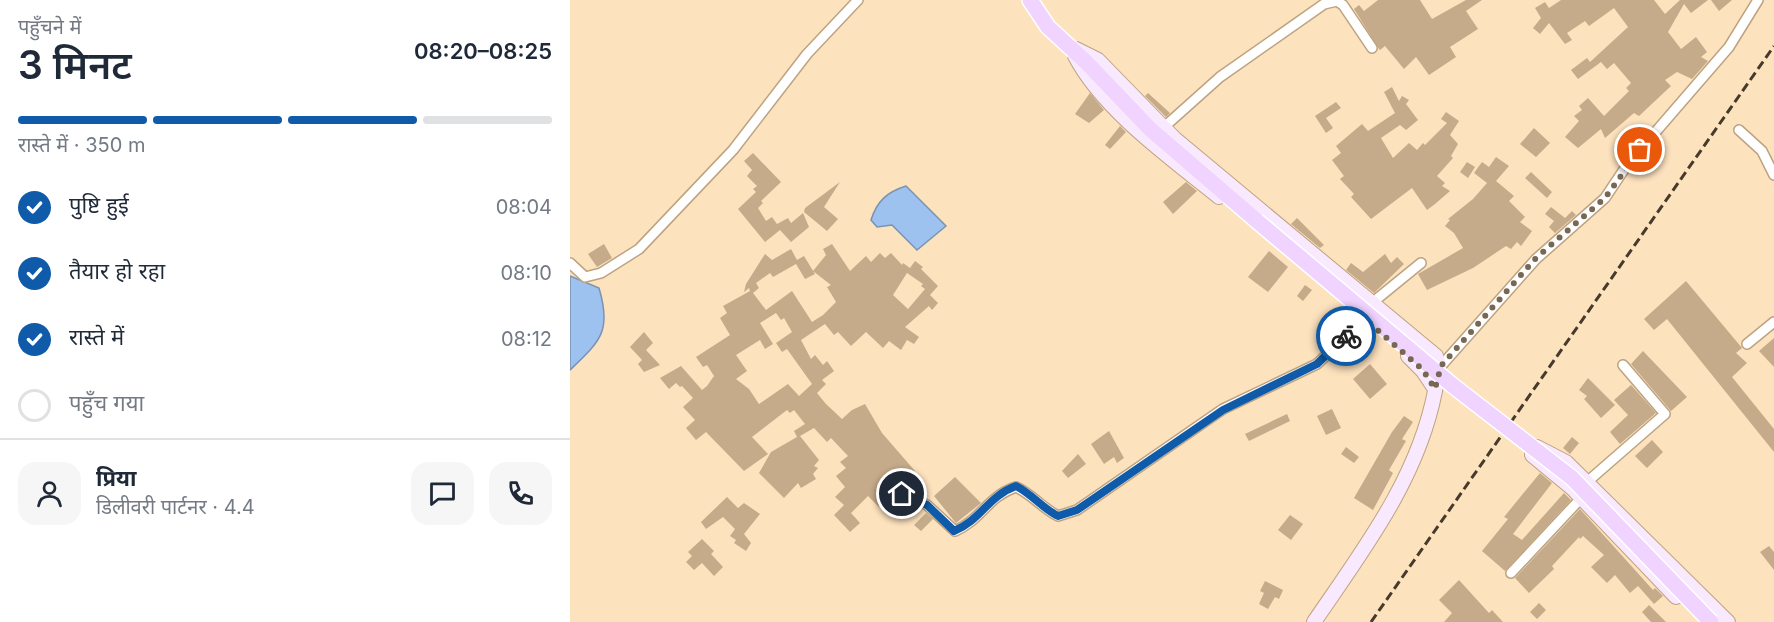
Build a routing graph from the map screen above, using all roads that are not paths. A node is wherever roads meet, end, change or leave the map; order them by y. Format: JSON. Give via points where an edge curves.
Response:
{"nodes":[{"id":1,"x":858,"y":0,"type":"edge"},
{"id":2,"x":1030,"y":0,"type":"edge"},
{"id":3,"x":1758,"y":0,"type":"edge"},
{"id":4,"x":1071,"y":48,"type":"junction"},
{"id":5,"x":1372,"y":48,"type":"dead end"},
{"id":6,"x":1163,"y":128,"type":"junction"},
{"id":7,"x":1738,"y":130,"type":"dead end"},
{"id":8,"x":1774,"y":175,"type":"edge"},
{"id":9,"x":570,"y":263,"type":"edge"},
{"id":10,"x":1421,"y":263,"type":"dead end"},
{"id":11,"x":1375,"y":305,"type":"junction"},
{"id":12,"x":1365,"y":319,"type":"junction"},
{"id":13,"x":1774,"y":322,"type":"edge"},
{"id":14,"x":1747,"y":344,"type":"dead end"},
{"id":15,"x":1623,"y":365,"type":"dead end"},
{"id":16,"x":1441,"y":366,"type":"junction"},
{"id":17,"x":1435,"y":389,"type":"junction"},
{"id":18,"x":1589,"y":484,"type":"junction"},
{"id":19,"x":902,"y":494,"type":"dead end"},
{"id":20,"x":1581,"y":498,"type":"junction"},
{"id":21,"x":1511,"y":573,"type":"dead end"},
{"id":22,"x":1314,"y":622,"type":"edge"},
{"id":23,"x":1701,"y":622,"type":"edge"},
{"id":24,"x":1711,"y":622,"type":"edge"},
{"id":25,"x":1728,"y":622,"type":"edge"}],
"edges":[{"from":1,"to":9,"type":"street","via":[[807,54],[733,150],[639,249],[601,273],[585,277]]},
{"from":2,"to":4,"type":"main road","via":[[1048,27]]},
{"from":3,"to":16,"type":"street","via":[[1730,46],[1627,165],[1605,198],[1536,258]]},
{"from":4,"to":6,"type":"main road","via":[[1098,60]]},
{"from":4,"to":12,"type":"main road","via":[[1091,81],[1132,123]]},
{"from":4,"to":24,"type":"main road","bridge":true,"via":[[1150,129],[1257,221],[1452,385],[1572,478]]},
{"from":5,"to":6,"type":"street","via":[[1343,5],[1336,1],[1324,4],[1220,77]]},
{"from":6,"to":11,"type":"main road"},
{"from":7,"to":8,"type":"street","via":[[1762,151]]},
{"from":10,"to":11,"type":"street","via":[[1378,298]]},
{"from":11,"to":12,"type":"street"},
{"from":11,"to":16,"type":"main road","via":[[1436,356]]},
{"from":12,"to":17,"type":"main road","via":[[1423,370]]},
{"from":12,"to":19,"type":"street","via":[[1317,364],[1223,410],[1077,510],[1058,516],[1016,486],[1000,492],[978,515],[954,531],[927,505]]},
{"from":13,"to":14,"type":"street"},
{"from":15,"to":18,"type":"street","via":[[1665,414]]},
{"from":16,"to":17,"type":"main road"},
{"from":17,"to":22,"type":"main road","via":[[1415,459],[1386,516]]},
{"from":18,"to":20,"type":"street"},
{"from":18,"to":20,"type":"main road","via":[[1546,449],[1537,447],[1532,453]]},
{"from":18,"to":25,"type":"main road"},
{"from":20,"to":21,"type":"street"},
{"from":20,"to":23,"type":"main road"}]}
